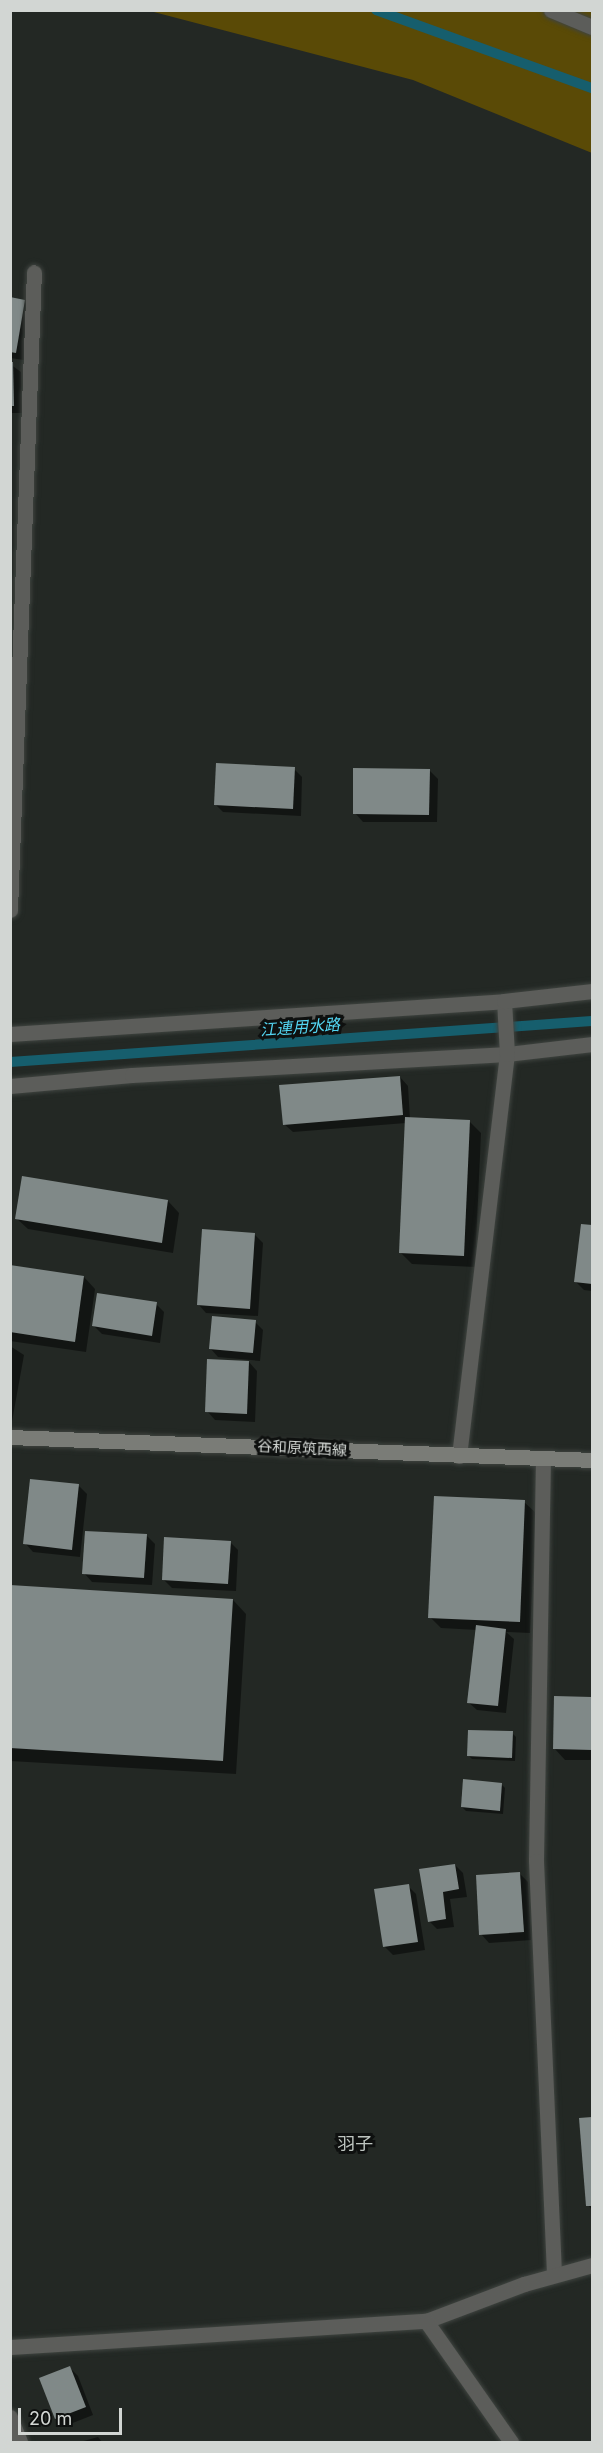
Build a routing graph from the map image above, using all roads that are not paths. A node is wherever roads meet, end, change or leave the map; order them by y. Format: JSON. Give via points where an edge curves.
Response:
{"nodes":[{"id":1,"x":551,"y":10,"type":"edge"},
{"id":2,"x":591,"y":25,"type":"edge"},
{"id":3,"x":34,"y":272,"type":"dead end"},
{"id":4,"x":10,"y":910,"type":"edge"},
{"id":5,"x":592,"y":992,"type":"edge"},
{"id":6,"x":504,"y":1001,"type":"junction"},
{"id":7,"x":10,"y":1034,"type":"edge"},
{"id":8,"x":592,"y":1044,"type":"edge"},
{"id":9,"x":507,"y":1054,"type":"junction"},
{"id":10,"x":10,"y":1086,"type":"edge"},
{"id":11,"x":10,"y":1437,"type":"edge"},
{"id":12,"x":459,"y":1456,"type":"junction"},
{"id":13,"x":543,"y":1458,"type":"junction"},
{"id":14,"x":592,"y":1460,"type":"edge"},
{"id":15,"x":592,"y":2265,"type":"edge"},
{"id":16,"x":554,"y":2275,"type":"junction"},
{"id":17,"x":426,"y":2321,"type":"junction"},
{"id":18,"x":10,"y":2347,"type":"edge"},
{"id":19,"x":10,"y":2417,"type":"edge"},
{"id":20,"x":20,"y":2442,"type":"edge"},
{"id":21,"x":511,"y":2442,"type":"edge"}],
"edges":[{"from":1,"to":2,"type":"street"},
{"from":3,"to":4,"type":"street"},
{"from":5,"to":6,"type":"street"},
{"from":6,"to":7,"type":"street"},
{"from":6,"to":9,"type":"street"},
{"from":8,"to":9,"type":"street"},
{"from":9,"to":10,"type":"street","via":[[132,1075]]},
{"from":9,"to":12,"type":"street"},
{"from":11,"to":12,"type":"main road","name":"谷和原筑西線"},
{"from":12,"to":13,"type":"main road","name":"谷和原筑西線"},
{"from":13,"to":14,"type":"main road","name":"谷和原筑西線"},
{"from":13,"to":16,"type":"street","via":[[536,1861]]},
{"from":15,"to":16,"type":"street"},
{"from":16,"to":17,"type":"street"},
{"from":17,"to":18,"type":"street"},
{"from":17,"to":21,"type":"street"},
{"from":19,"to":20,"type":"street"}]}
